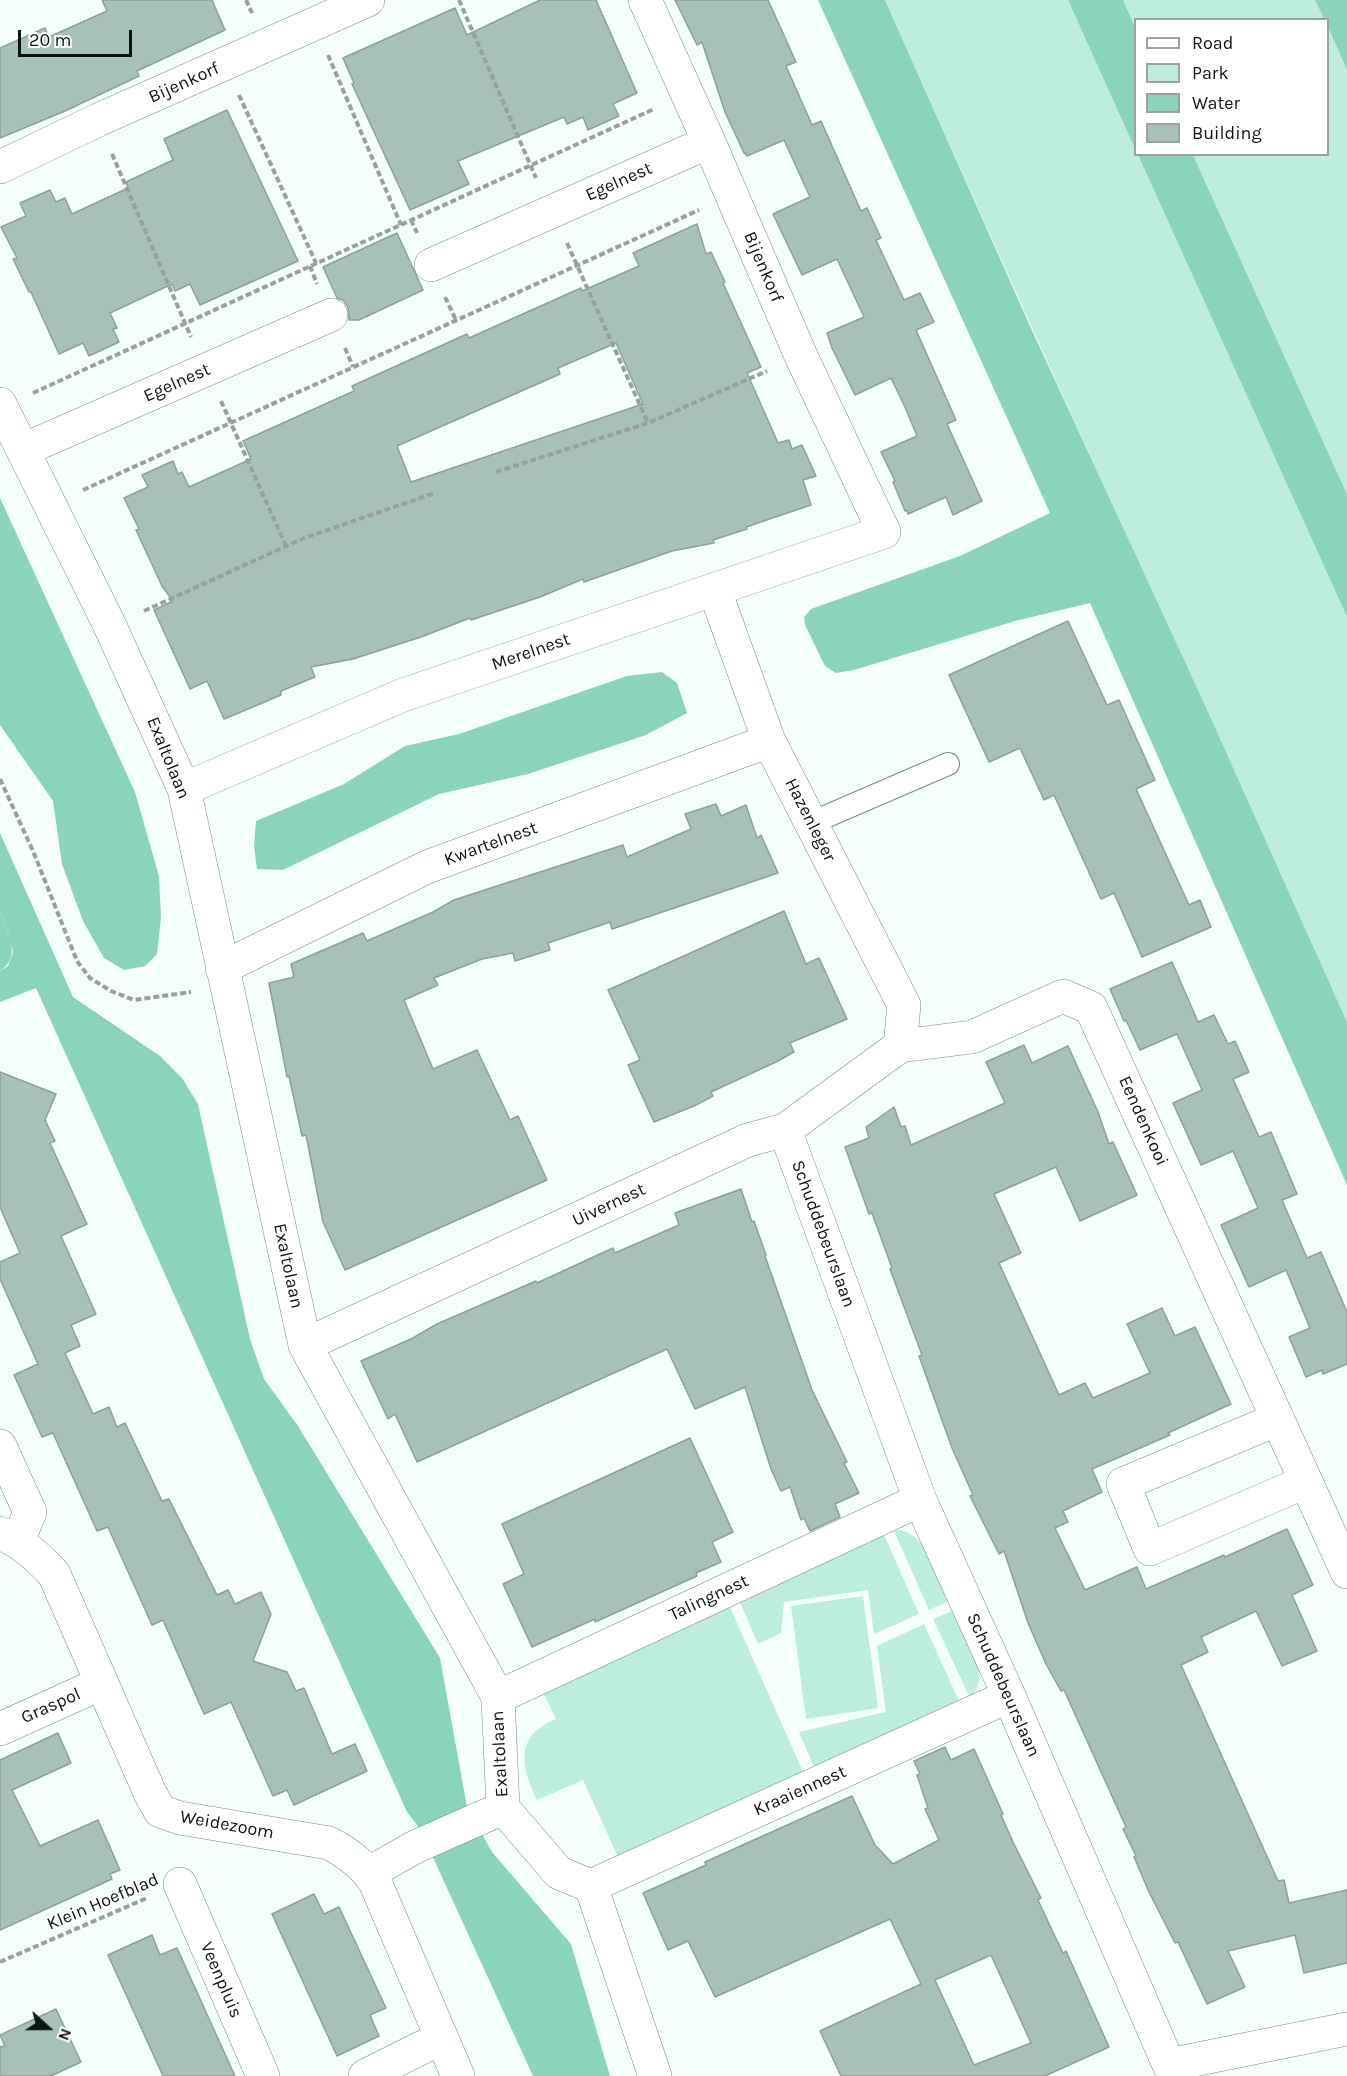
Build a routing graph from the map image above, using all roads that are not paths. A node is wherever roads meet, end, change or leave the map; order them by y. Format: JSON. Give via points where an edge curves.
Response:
{"nodes":[{"id":1,"x":368,"y":0,"type":"edge"},
{"id":2,"x":645,"y":0,"type":"edge"},
{"id":3,"x":709,"y":142,"type":"junction"},
{"id":4,"x":0,"y":167,"type":"edge"},
{"id":5,"x":431,"y":265,"type":"dead end"},
{"id":6,"x":331,"y":315,"type":"dead end"},
{"id":7,"x":1,"y":405,"type":"edge"},
{"id":8,"x":23,"y":450,"type":"junction"},
{"id":9,"x":884,"y":532,"type":"joint"},
{"id":10,"x":715,"y":591,"type":"junction"},
{"id":11,"x":770,"y":741,"type":"junction"},
{"id":12,"x":948,"y":764,"type":"dead end"},
{"id":13,"x":184,"y":789,"type":"junction"},
{"id":14,"x":811,"y":823,"type":"junction"},
{"id":15,"x":224,"y":976,"type":"junction"},
{"id":16,"x":900,"y":1046,"type":"junction"},
{"id":17,"x":785,"y":1130,"type":"junction"},
{"id":18,"x":305,"y":1345,"type":"junction"},
{"id":19,"x":1278,"y":1419,"type":"junction"},
{"id":20,"x":0,"y":1446,"type":"edge"},
{"id":21,"x":1305,"y":1482,"type":"junction"},
{"id":22,"x":920,"y":1500,"type":"junction"},
{"id":23,"x":9,"y":1537,"type":"edge"},
{"id":24,"x":1347,"y":1572,"type":"edge"},
{"id":25,"x":102,"y":1683,"type":"junction"},
{"id":26,"x":1009,"y":1696,"type":"junction"},
{"id":27,"x":498,"y":1697,"type":"junction"},
{"id":28,"x":0,"y":1729,"type":"edge"},
{"id":29,"x":492,"y":1812,"type":"junction"},
{"id":30,"x":369,"y":1873,"type":"junction"},
{"id":31,"x":180,"y":1884,"type":"road end"},
{"id":32,"x":591,"y":1886,"type":"junction"},
{"id":33,"x":1347,"y":2029,"type":"edge"},
{"id":34,"x":441,"y":2038,"type":"junction"},
{"id":35,"x":1156,"y":2070,"type":"edge"},
{"id":36,"x":263,"y":2076,"type":"edge"},
{"id":37,"x":365,"y":2076,"type":"edge"},
{"id":38,"x":459,"y":2076,"type":"edge"},
{"id":39,"x":655,"y":2076,"type":"edge"}],
"edges":[{"from":1,"to":4,"type":"street","name":"Bijenkorf"},
{"from":2,"to":3,"type":"street","name":"Bijenkorf"},
{"from":3,"to":5,"type":"street","name":"Egelnest"},
{"from":3,"to":9,"type":"street","name":"Bijenkorf","via":[[801,356]]},
{"from":6,"to":8,"type":"street","name":"Egelnest"},
{"from":7,"to":8,"type":"street","name":"Exaltolaan"},
{"from":8,"to":13,"type":"street","name":"Exaltolaan","via":[[110,626]]},
{"from":9,"to":10,"type":"street","name":"Merelnest"},
{"from":10,"to":11,"type":"street","name":"Hazenleger"},
{"from":10,"to":13,"type":"street","name":"Merelnest","via":[[403,695]]},
{"from":11,"to":14,"type":"street","name":"Hazenleger"},
{"from":11,"to":15,"type":"street","name":"Kwartelnest","via":[[427,867]]},
{"from":12,"to":14,"type":"lane"},
{"from":13,"to":15,"type":"street","name":"Exaltolaan"},
{"from":14,"to":16,"type":"street","name":"Hazenleger","via":[[904,1005]]},
{"from":15,"to":18,"type":"street","name":"Exaltolaan"},
{"from":16,"to":17,"type":"street","name":"Uivernest"},
{"from":16,"to":19,"type":"street","name":"Eendenkooi","via":[[972,1037],[1063,996],[1091,1008]]},
{"from":17,"to":18,"type":"street","name":"Uivernest","via":[[748,1140]]},
{"from":17,"to":22,"type":"street","name":"Schuddebeurslaan"},
{"from":18,"to":27,"type":"street","name":"Exaltolaan"},
{"from":19,"to":21,"type":"street","name":"Eendenkooi"},
{"from":19,"to":21,"type":"street","via":[[1123,1484],[1150,1549]]},
{"from":20,"to":23,"type":"street","name":"Weidezoom","via":[[30,1512]]},
{"from":21,"to":24,"type":"street","name":"Eendenkooi"},
{"from":22,"to":26,"type":"street","name":"Schuddebeurslaan"},
{"from":22,"to":27,"type":"street","name":"Talingnest"},
{"from":23,"to":25,"type":"street","name":"Weidezoom","via":[[54,1574]]},
{"from":25,"to":28,"type":"street","name":"Graspol"},
{"from":25,"to":30,"type":"street","name":"Weidezoom","via":[[160,1811],[180,1818],[329,1843]]},
{"from":26,"to":32,"type":"street","name":"Kraaiennest"},
{"from":26,"to":35,"type":"street","name":"Schuddebeurslaan"},
{"from":27,"to":29,"type":"street","name":"Exaltolaan"},
{"from":29,"to":30,"type":"street"},
{"from":29,"to":32,"type":"street","name":"Exaltolaan","via":[[560,1873]]},
{"from":30,"to":34,"type":"street","name":"Weidezoom"},
{"from":31,"to":36,"type":"street","name":"Veenpluis"},
{"from":32,"to":39,"type":"street"},
{"from":33,"to":35,"type":"street","name":"Schuddebeurslaan"},
{"from":34,"to":37,"type":"street"},
{"from":34,"to":38,"type":"street","name":"Weidezoom"}]}
